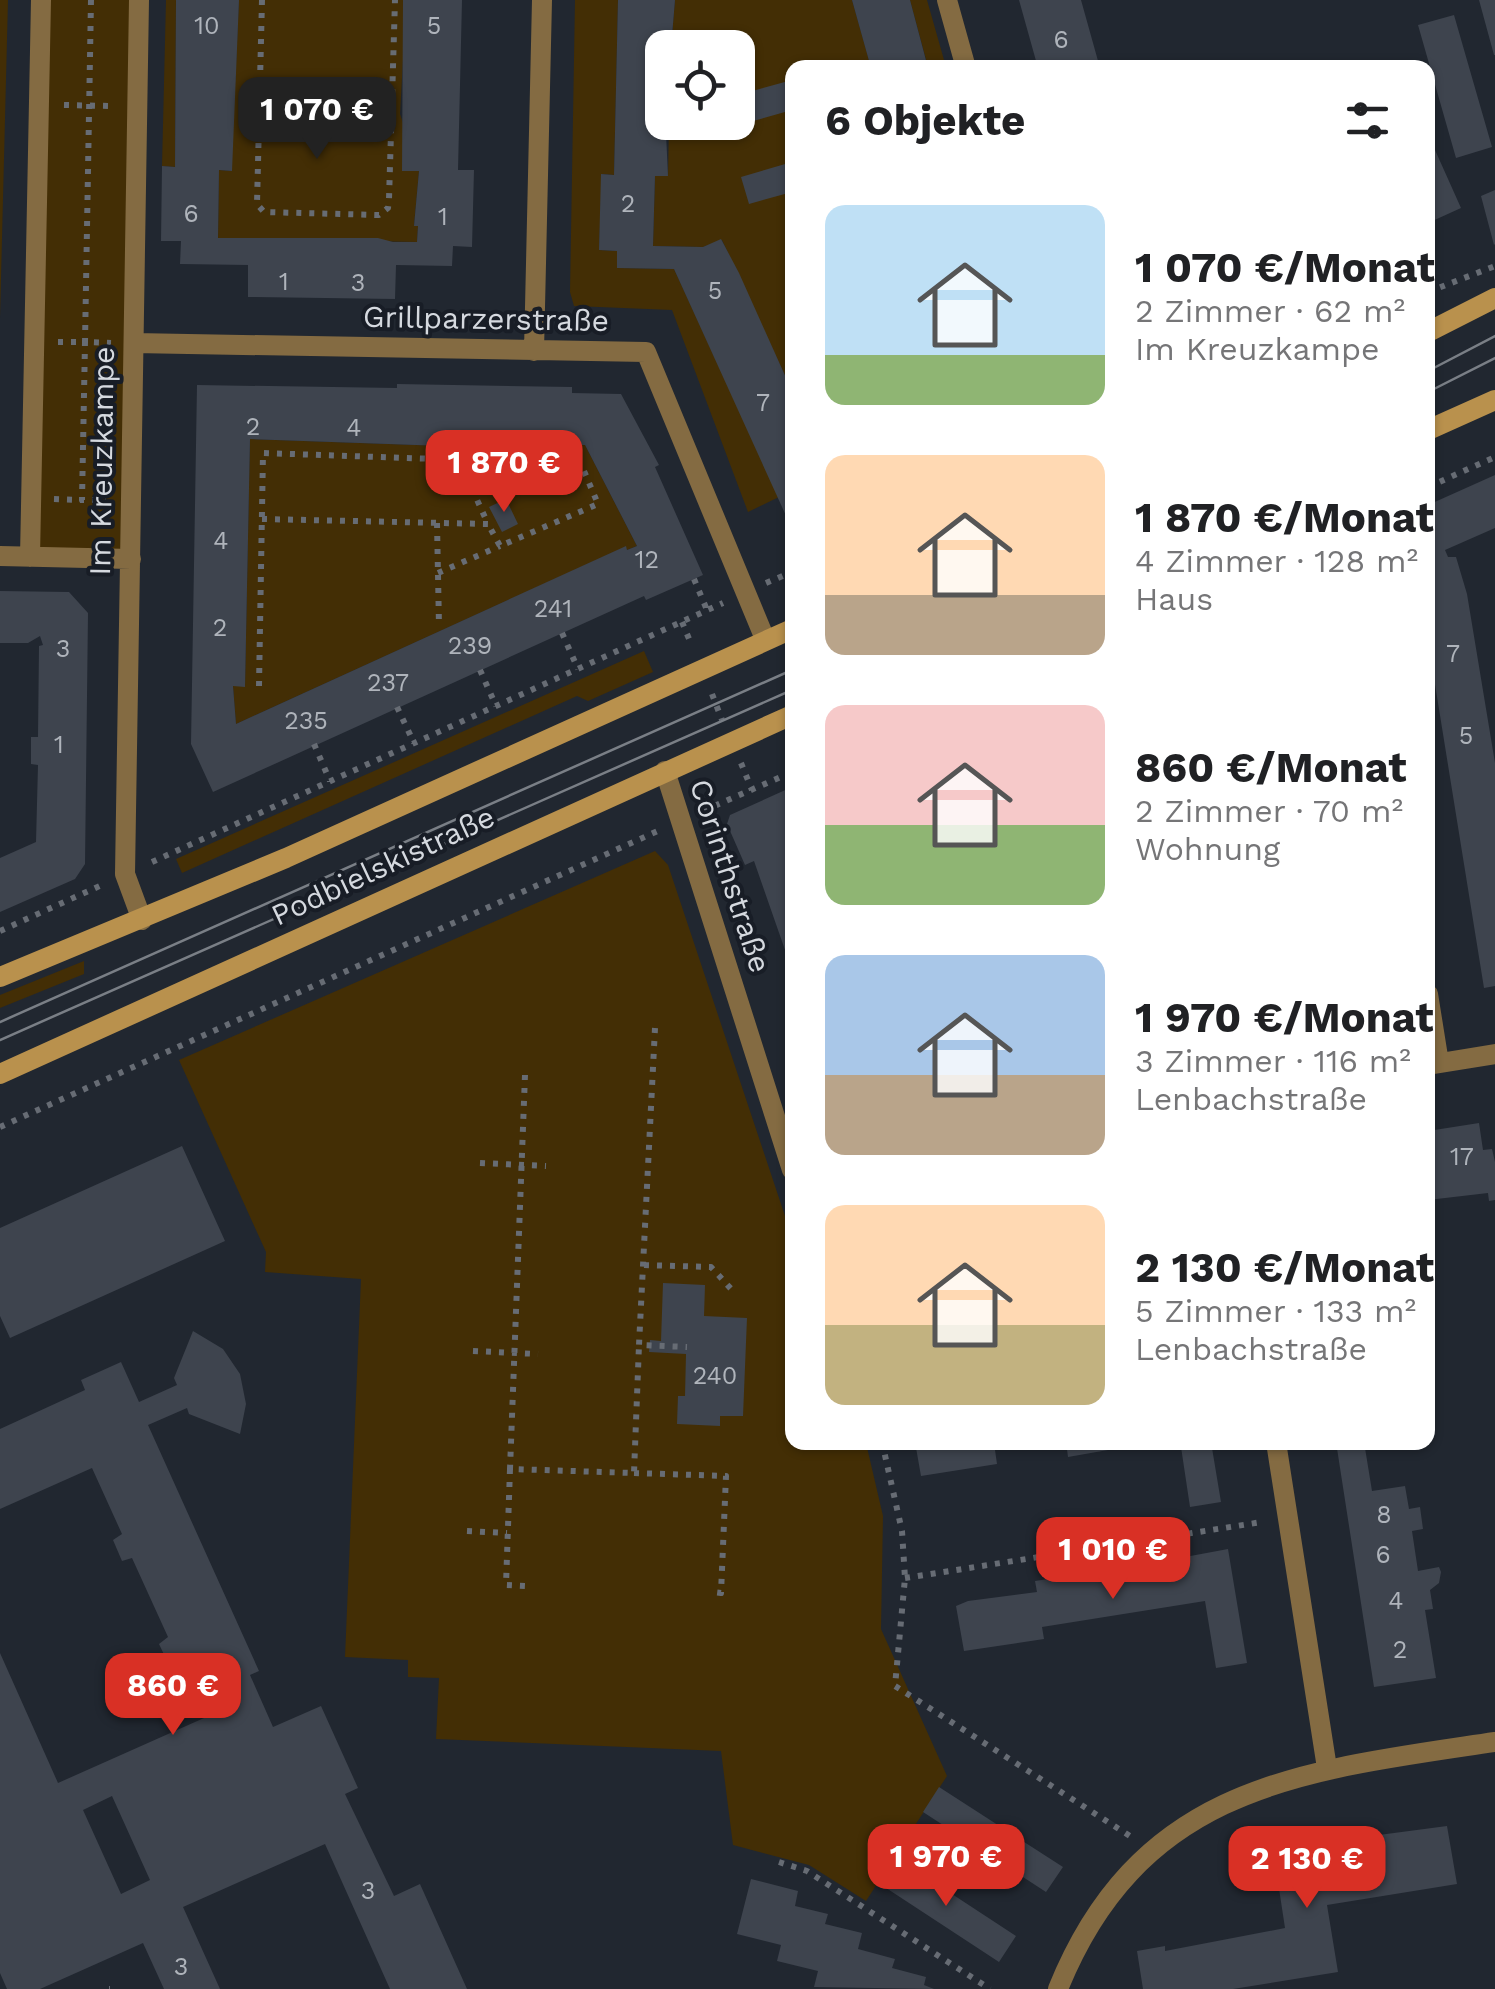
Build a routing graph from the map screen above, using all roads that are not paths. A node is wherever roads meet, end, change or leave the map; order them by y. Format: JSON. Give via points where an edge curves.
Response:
{"nodes":[{"id":1,"x":41,"y":0,"type":"edge"},
{"id":2,"x":139,"y":0,"type":"edge"},
{"id":3,"x":542,"y":0,"type":"edge"},
{"id":4,"x":947,"y":0,"type":"edge"},
{"id":5,"x":964,"y":60,"type":"edge"},
{"id":6,"x":1495,"y":298,"type":"edge"},
{"id":7,"x":1435,"y":328,"type":"edge"},
{"id":8,"x":134,"y":343,"type":"junction"},
{"id":9,"x":534,"y":350,"type":"junction"},
{"id":10,"x":1495,"y":400,"type":"edge"},
{"id":11,"x":1435,"y":427,"type":"edge"},
{"id":12,"x":0,"y":556,"type":"edge"},
{"id":13,"x":30,"y":557,"type":"junction"},
{"id":14,"x":131,"y":559,"type":"junction"},
{"id":15,"x":785,"y":632,"type":"edge"},
{"id":16,"x":765,"y":639,"type":"junction"},
{"id":17,"x":785,"y":718,"type":"edge"},
{"id":18,"x":665,"y":772,"type":"junction"},
{"id":19,"x":142,"y":920,"type":"junction"},
{"id":20,"x":0,"y":978,"type":"edge"},
{"id":21,"x":1495,"y":1054,"type":"edge"},
{"id":22,"x":1435,"y":1064,"type":"edge"},
{"id":23,"x":0,"y":1074,"type":"edge"},
{"id":24,"x":785,"y":1148,"type":"edge"},
{"id":25,"x":1277,"y":1450,"type":"edge"},
{"id":26,"x":1495,"y":1742,"type":"edge"},
{"id":27,"x":1327,"y":1768,"type":"junction"},
{"id":28,"x":1058,"y":1989,"type":"edge"}],
"edges":[{"from":1,"to":13,"type":"street"},
{"from":2,"to":8,"type":"street","name":"Im Kreuzkampe"},
{"from":3,"to":9,"type":"street"},
{"from":4,"to":5,"type":"street"},
{"from":6,"to":7,"type":"main road"},
{"from":8,"to":9,"type":"street","name":"Grillparzerstraße"},
{"from":8,"to":14,"type":"street","name":"Im Kreuzkampe"},
{"from":9,"to":16,"type":"street","name":"Grillparzerstraße","via":[[646,352]]},
{"from":10,"to":11,"type":"main road"},
{"from":12,"to":13,"type":"street"},
{"from":13,"to":14,"type":"street"},
{"from":14,"to":19,"type":"street","name":"Im Kreuzkampe","via":[[125,874]]},
{"from":15,"to":16,"type":"main road","name":"Podbielskistraße"},
{"from":16,"to":19,"type":"main road","name":"Podbielskistraße"},
{"from":17,"to":18,"type":"main road","name":"Podbielskistraße"},
{"from":18,"to":23,"type":"main road","name":"Podbielskistraße"},
{"from":18,"to":24,"type":"street","name":"Corinthstraße"},
{"from":19,"to":20,"type":"main road","name":"Podbielskistraße"},
{"from":21,"to":22,"type":"street"},
{"from":25,"to":27,"type":"street"},
{"from":26,"to":27,"type":"street"},
{"from":27,"to":28,"type":"street","via":[[1214,1806],[1152,1850],[1101,1904]]}]}
